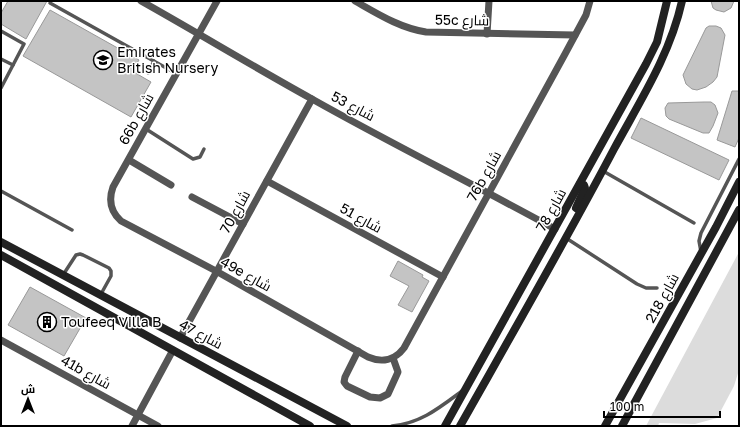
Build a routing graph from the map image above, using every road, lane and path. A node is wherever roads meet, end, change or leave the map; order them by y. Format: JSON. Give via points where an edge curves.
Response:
{"nodes":[{"id":1,"x":141,"y":1,"type":"edge"},
{"id":2,"x":217,"y":1,"type":"edge"},
{"id":3,"x":356,"y":1,"type":"edge"},
{"id":4,"x":489,"y":1,"type":"edge"},
{"id":5,"x":590,"y":1,"type":"edge"},
{"id":6,"x":667,"y":1,"type":"edge"},
{"id":7,"x":682,"y":1,"type":"edge"},
{"id":8,"x":50,"y":2,"type":"dead end"},
{"id":9,"x":1,"y":31,"type":"edge"},
{"id":10,"x":199,"y":33,"type":"junction"},
{"id":11,"x":487,"y":34,"type":"junction"},
{"id":12,"x":575,"y":35,"type":"junction"},
{"id":13,"x":1,"y":59,"type":"edge"},
{"id":14,"x":154,"y":61,"type":"junction"},
{"id":15,"x":13,"y":65,"type":"junction"},
{"id":16,"x":148,"y":73,"type":"dead end"},
{"id":17,"x":177,"y":74,"type":"junction"},
{"id":18,"x":1,"y":88,"type":"edge"},
{"id":19,"x":630,"y":94,"type":"junction"},
{"id":20,"x":312,"y":99,"type":"junction"},
{"id":21,"x":146,"y":129,"type":"junction"},
{"id":22,"x":614,"y":148,"type":"junction"},
{"id":23,"x":204,"y":149,"type":"dead end"},
{"id":24,"x":739,"y":159,"type":"edge"},
{"id":25,"x":129,"y":160,"type":"junction"},
{"id":26,"x":603,"y":171,"type":"junction"},
{"id":27,"x":267,"y":180,"type":"junction"},
{"id":28,"x":739,"y":182,"type":"edge"},
{"id":29,"x":580,"y":184,"type":"junction"},
{"id":30,"x":171,"y":185,"type":"dead end"},
{"id":31,"x":113,"y":187,"type":"joint"},
{"id":32,"x":1,"y":191,"type":"edge"},
{"id":33,"x":490,"y":193,"type":"junction"},
{"id":34,"x":192,"y":197,"type":"dead end"},
{"id":35,"x":739,"y":210,"type":"edge"},
{"id":36,"x":576,"y":219,"type":"junction"},
{"id":37,"x":694,"y":223,"type":"dead end"},
{"id":38,"x":243,"y":224,"type":"junction"},
{"id":39,"x":555,"y":229,"type":"junction"},
{"id":40,"x":72,"y":230,"type":"dead end"},
{"id":41,"x":565,"y":238,"type":"junction"},
{"id":42,"x":1,"y":242,"type":"edge"},
{"id":43,"x":701,"y":254,"type":"junction"},
{"id":44,"x":1,"y":255,"type":"edge"},
{"id":45,"x":216,"y":271,"type":"junction"},
{"id":46,"x":63,"y":275,"type":"junction"},
{"id":47,"x":443,"y":277,"type":"junction"},
{"id":48,"x":657,"y":288,"type":"dead end"},
{"id":49,"x":101,"y":295,"type":"junction"},
{"id":50,"x":180,"y":338,"type":"junction"},
{"id":51,"x":1,"y":340,"type":"edge"},
{"id":52,"x":173,"y":350,"type":"junction"},
{"id":53,"x":358,"y":351,"type":"junction"},
{"id":54,"x":393,"y":358,"type":"junction"},
{"id":55,"x":466,"y":388,"type":"junction"},
{"id":56,"x":138,"y":415,"type":"junction"},
{"id":57,"x":132,"y":426,"type":"edge"},
{"id":58,"x":158,"y":426,"type":"edge"},
{"id":59,"x":310,"y":426,"type":"edge"},
{"id":60,"x":347,"y":426,"type":"edge"},
{"id":61,"x":392,"y":426,"type":"edge"},
{"id":62,"x":444,"y":426,"type":"edge"},
{"id":63,"x":460,"y":426,"type":"edge"},
{"id":64,"x":605,"y":426,"type":"edge"},
{"id":65,"x":622,"y":426,"type":"edge"}],
"edges":[{"from":1,"to":10,"type":"street","name":"شارع 53"},
{"from":2,"to":10,"type":"street","name":"66b شارع"},
{"from":3,"to":11,"type":"street","name":"55c شارع","via":[[410,29],[434,33]]},
{"from":4,"to":11,"type":"street"},
{"from":5,"to":12,"type":"street","name":"76b شارع"},
{"from":6,"to":19,"type":"street","name":"شارع 78","via":[[656,42]]},
{"from":7,"to":22,"type":"street","name":"شارع 78","via":[[664,56]]},
{"from":8,"to":14,"type":"lane"},
{"from":9,"to":15,"type":"lane","via":[[24,44]]},
{"from":10,"to":17,"type":"street","name":"66b شارع"},
{"from":10,"to":20,"type":"street","name":"شارع 53"},
{"from":11,"to":12,"type":"street","name":"55c شارع"},
{"from":12,"to":33,"type":"street","name":"76b شارع"},
{"from":13,"to":15,"type":"lane"},
{"from":14,"to":16,"type":"lane"},
{"from":14,"to":17,"type":"lane"},
{"from":15,"to":18,"type":"lane"},
{"from":17,"to":21,"type":"street","name":"66b شارع"},
{"from":19,"to":22,"type":"street","via":[[627,106],[609,142],[610,147]]},
{"from":19,"to":29,"type":"street","name":"شارع 78"},
{"from":20,"to":27,"type":"street","name":"شارع 70"},
{"from":20,"to":33,"type":"street","name":"شارع 53"},
{"from":21,"to":23,"type":"lane","via":[[193,159],[200,156]]},
{"from":21,"to":25,"type":"street","name":"66b شارع"},
{"from":22,"to":26,"type":"street","name":"شارع 78"},
{"from":24,"to":43,"type":"lane","via":[[701,233]]},
{"from":25,"to":30,"type":"street"},
{"from":25,"to":31,"type":"street","name":"66b شارع"},
{"from":26,"to":36,"type":"street","name":"شارع 78"},
{"from":26,"to":37,"type":"lane"},
{"from":27,"to":38,"type":"street","name":"شارع 70"},
{"from":27,"to":47,"type":"street","name":"شارع 51"},
{"from":28,"to":43,"type":"street","name":"شارع 218"},
{"from":29,"to":36,"type":"street","via":[[584,184],[585,188],[576,209]]},
{"from":29,"to":39,"type":"street","name":"شارع 78"},
{"from":31,"to":45,"type":"street","name":"49e شارع","via":[[111,206],[117,217]]},
{"from":32,"to":40,"type":"lane"},
{"from":33,"to":39,"type":"street","name":"شارع 53"},
{"from":33,"to":47,"type":"street","name":"76b شارع"},
{"from":34,"to":38,"type":"street"},
{"from":35,"to":65,"type":"street"},
{"from":36,"to":41,"type":"street","name":"شارع 78"},
{"from":38,"to":45,"type":"street","name":"شارع 70"},
{"from":39,"to":55,"type":"street","name":"شارع 78"},
{"from":41,"to":48,"type":"lane","via":[[637,284],[646,288]]},
{"from":41,"to":63,"type":"street","name":"شارع 78"},
{"from":42,"to":46,"type":"street","name":"شارع 47"},
{"from":43,"to":64,"type":"street","name":"شارع 218"},
{"from":44,"to":52,"type":"street","name":"شارع 47"},
{"from":45,"to":50,"type":"street","name":"شارع 70"},
{"from":45,"to":53,"type":"street","name":"49e شارع"},
{"from":46,"to":49,"type":"street","name":"شارع 47"},
{"from":46,"to":49,"type":"lane","via":[[75,256],[80,254],[109,268],[112,274]]},
{"from":47,"to":54,"type":"street","name":"76b شارع","via":[[404,348]]},
{"from":49,"to":50,"type":"street","name":"شارع 47"},
{"from":50,"to":60,"type":"street","name":"شارع 47"},
{"from":51,"to":56,"type":"street","name":"41b شارع"},
{"from":52,"to":56,"type":"street"},
{"from":52,"to":59,"type":"street","name":"شارع 47"},
{"from":53,"to":54,"type":"street","name":"49e شارع","via":[[378,360]]},
{"from":53,"to":54,"type":"street","via":[[344,382],[373,398],[383,398],[388,394],[398,372]]},
{"from":55,"to":61,"type":"lane","via":[[431,414],[419,420]]},
{"from":55,"to":62,"type":"street","name":"شارع 78"},
{"from":56,"to":57,"type":"street"},
{"from":56,"to":58,"type":"street","name":"41b شارع"}]}
